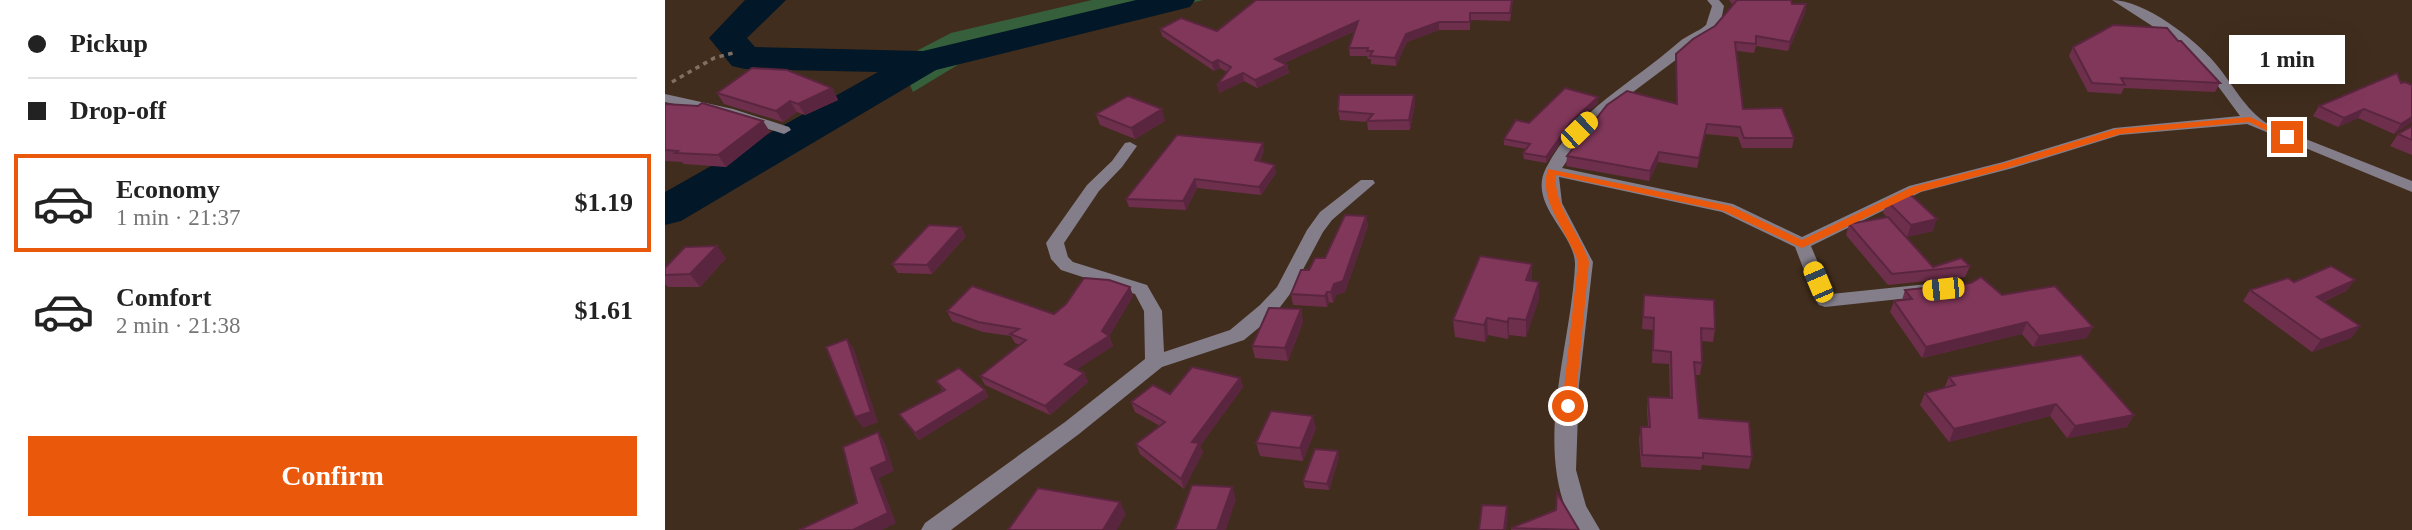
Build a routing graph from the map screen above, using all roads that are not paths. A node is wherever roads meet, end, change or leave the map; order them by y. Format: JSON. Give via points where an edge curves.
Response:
{"nodes":[{"id":1,"x":1713,"y":0,"type":"edge"},
{"id":2,"x":2118,"y":0,"type":"edge"},
{"id":3,"x":665,"y":98,"type":"edge"},
{"id":4,"x":2250,"y":120,"type":"junction"},
{"id":5,"x":783,"y":130,"type":"dead end"},
{"id":6,"x":1130,"y":146,"type":"dead end"},
{"id":7,"x":1552,"y":171,"type":"junction"},
{"id":8,"x":1367,"y":183,"type":"dead end"},
{"id":9,"x":2412,"y":187,"type":"edge"},
{"id":10,"x":1802,"y":244,"type":"junction"},
{"id":11,"x":1941,"y":289,"type":"edge"},
{"id":12,"x":1155,"y":362,"type":"junction"},
{"id":13,"x":933,"y":530,"type":"edge"},
{"id":14,"x":1588,"y":530,"type":"edge"}],
"edges":[{"from":1,"to":7,"type":"street","via":[[1719,6],[1711,26],[1613,97],[1579,130]]},
{"from":2,"to":4,"type":"street","via":[[2153,19],[2200,56]]},
{"from":3,"to":5,"type":"street"},
{"from":4,"to":9,"type":"street"},
{"from":4,"to":10,"type":"street","via":[[2119,131],[1915,189]]},
{"from":6,"to":12,"type":"street","via":[[1093,188],[1055,243],[1067,266],[1141,289],[1153,311]]},
{"from":7,"to":10,"type":"street","via":[[1727,208]]},
{"from":7,"to":14,"type":"street","via":[[1555,203],[1584,262],[1569,385],[1565,470]]},
{"from":8,"to":12,"type":"street","via":[[1315,230],[1284,290],[1267,310],[1237,335]]},
{"from":10,"to":11,"type":"street","via":[[1825,301]]},
{"from":12,"to":13,"type":"street"}]}
